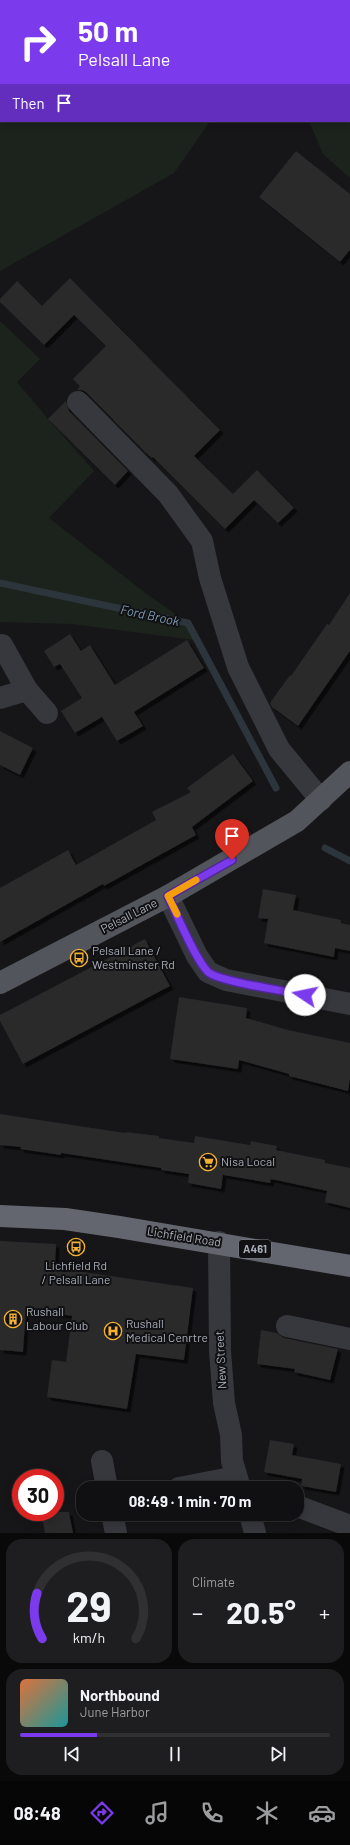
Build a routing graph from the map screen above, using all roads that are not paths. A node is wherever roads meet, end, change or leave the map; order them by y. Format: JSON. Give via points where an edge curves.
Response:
{"nodes":[{"id":1,"x":78,"y":402,"type":"dead end"},
{"id":2,"x":2,"y":645,"type":"dead end"},
{"id":3,"x":26,"y":690,"type":"junction"},
{"id":4,"x":0,"y":698,"type":"edge"},
{"id":5,"x":47,"y":713,"type":"dead end"},
{"id":6,"x":350,"y":772,"type":"edge"},
{"id":7,"x":320,"y":800,"type":"junction"},
{"id":8,"x":168,"y":896,"type":"junction"},
{"id":9,"x":0,"y":983,"type":"edge"},
{"id":10,"x":350,"y":1004,"type":"edge"},
{"id":11,"x":0,"y":1204,"type":"edge"},
{"id":12,"x":0,"y":1216,"type":"edge"},
{"id":13,"x":65,"y":1219,"type":"junction"},
{"id":14,"x":218,"y":1242,"type":"junction"},
{"id":15,"x":350,"y":1266,"type":"edge"},
{"id":16,"x":287,"y":1326,"type":"dead end"},
{"id":17,"x":350,"y":1339,"type":"edge"},
{"id":18,"x":102,"y":1461,"type":"dead end"},
{"id":19,"x":236,"y":1476,"type":"edge"},
{"id":20,"x":106,"y":1481,"type":"edge"},
{"id":21,"x":212,"y":1481,"type":"edge"},
{"id":22,"x":304,"y":1509,"type":"edge"},
{"id":23,"x":113,"y":1521,"type":"edge"},
{"id":24,"x":350,"y":1526,"type":"edge"},
{"id":25,"x":116,"y":1533,"type":"edge"}],
"edges":[{"from":1,"to":7,"type":"street","via":[[168,494],[202,541],[210,578],[238,667],[279,749]]},
{"from":2,"to":3,"type":"street"},
{"from":3,"to":4,"type":"street"},
{"from":3,"to":5,"type":"street"},
{"from":6,"to":7,"type":"main road","name":"Pelsall Lane"},
{"from":7,"to":8,"type":"main road","name":"Pelsall Lane","via":[[297,821]]},
{"from":8,"to":9,"type":"main road","name":"Pelsall Lane"},
{"from":8,"to":10,"type":"street","via":[[208,972],[226,980]]},
{"from":11,"to":13,"type":"highway","name":"Lichfield Road"},
{"from":12,"to":13,"type":"highway","name":"Lichfield Road","number":"A461"},
{"from":13,"to":14,"type":"highway","name":"Lichfield Road","number":"A461"},
{"from":14,"to":15,"type":"highway","name":"Lichfield Road","number":"A461"},
{"from":14,"to":19,"type":"street","name":"New Street","via":[[220,1352],[224,1403]]},
{"from":16,"to":17,"type":"street"},
{"from":18,"to":20,"type":"street"},
{"from":19,"to":21,"type":"street"},
{"from":22,"to":24,"type":"street"},
{"from":23,"to":25,"type":"street"}]}
